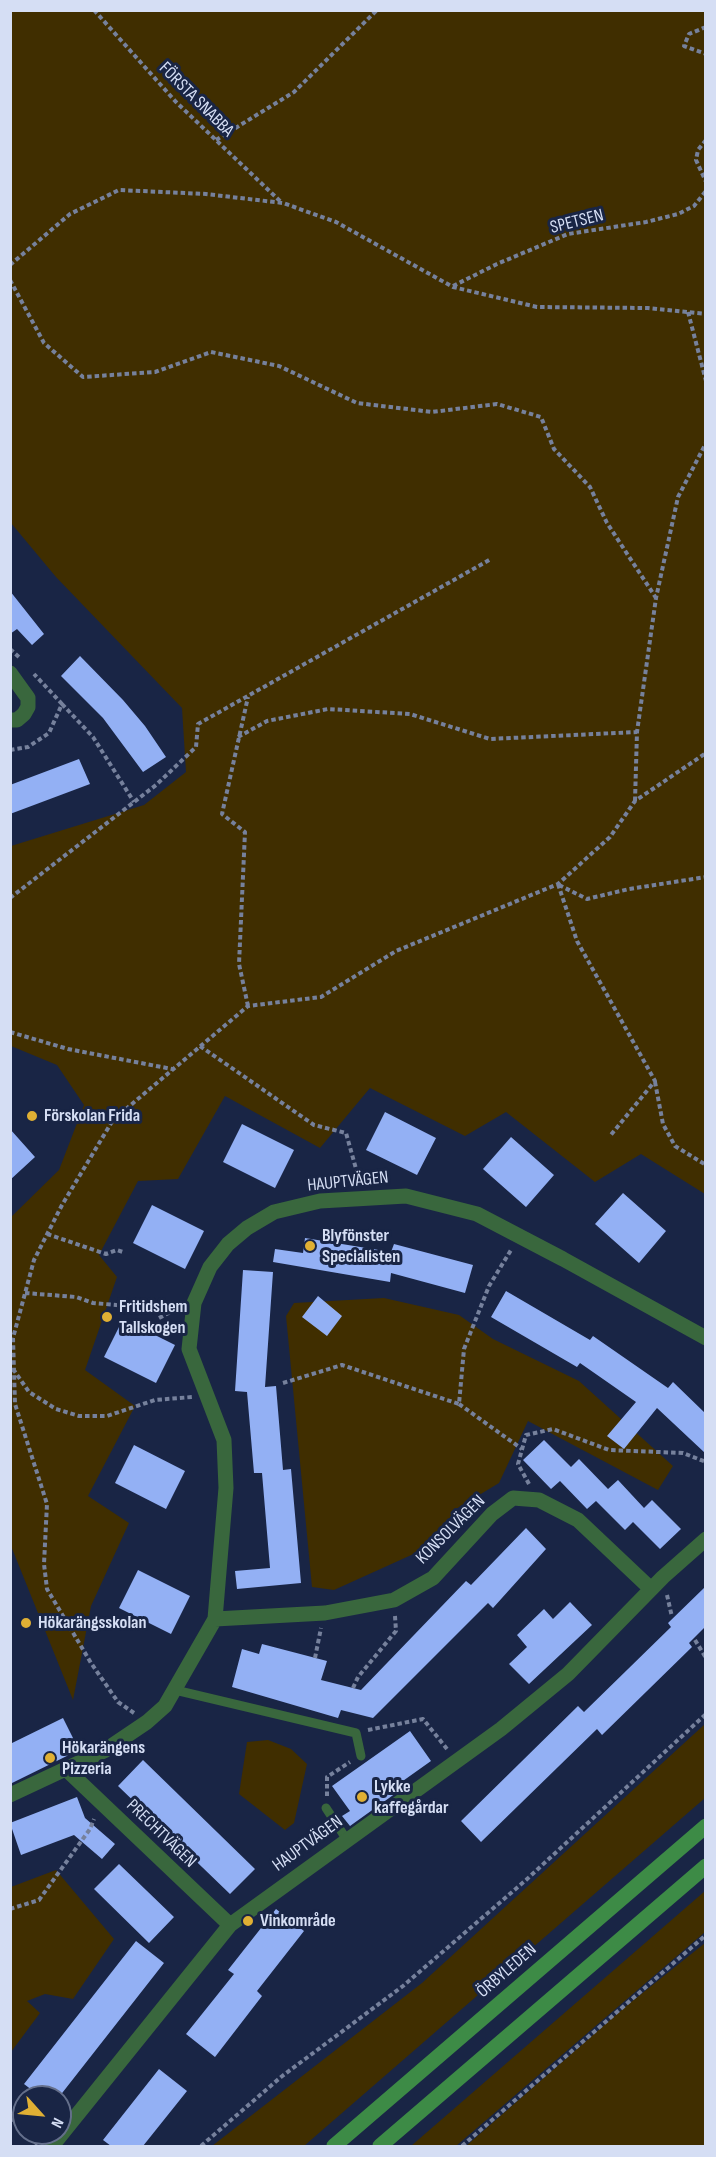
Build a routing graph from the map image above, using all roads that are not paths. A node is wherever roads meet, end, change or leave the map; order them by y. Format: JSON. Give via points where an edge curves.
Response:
{"nodes":[{"id":1,"x":10,"y":673,"type":"edge"},
{"id":2,"x":10,"y":720,"type":"edge"},
{"id":3,"x":705,"y":1338,"type":"edge"},
{"id":4,"x":705,"y":1539,"type":"edge"},
{"id":5,"x":651,"y":1589,"type":"junction"},
{"id":6,"x":215,"y":1619,"type":"junction"},
{"id":7,"x":175,"y":1690,"type":"junction"},
{"id":8,"x":361,"y":1756,"type":"road end"},
{"id":9,"x":66,"y":1770,"type":"junction"},
{"id":10,"x":10,"y":1795,"type":"edge"},
{"id":11,"x":326,"y":1808,"type":"road end"},
{"id":12,"x":705,"y":1826,"type":"edge"},
{"id":13,"x":347,"y":1840,"type":"junction"},
{"id":14,"x":705,"y":1866,"type":"edge"},
{"id":15,"x":230,"y":1925,"type":"junction"},
{"id":16,"x":52,"y":2146,"type":"edge"},
{"id":17,"x":334,"y":2146,"type":"edge"},
{"id":18,"x":380,"y":2146,"type":"edge"}],
"edges":[{"from":1,"to":2,"type":"street","via":[[28,698],[24,714]]},
{"from":3,"to":6,"type":"street","name":"HAUPTVÄGEN","via":[[477,1214],[406,1196],[320,1201],[274,1212],[228,1244],[210,1268],[194,1303],[189,1349],[224,1440]]},
{"from":4,"to":5,"type":"street","name":"HAUPTVÄGEN"},
{"from":5,"to":6,"type":"street","name":"KONSOLVÄGEN","via":[[578,1520],[539,1500],[513,1498],[492,1514],[433,1578],[394,1600],[325,1613]]},
{"from":5,"to":13,"type":"street","name":"HAUPTVÄGEN","via":[[568,1674],[501,1729]]},
{"from":6,"to":7,"type":"street","name":"HAUPTVÄGEN"},
{"from":7,"to":8,"type":"lane","via":[[356,1733]]},
{"from":7,"to":9,"type":"street","name":"HAUPTVÄGEN","via":[[165,1706],[123,1740]]},
{"from":9,"to":10,"type":"street","name":"HAUPTVÄGEN"},
{"from":9,"to":15,"type":"street","name":"PRECHTVÄGEN"},
{"from":11,"to":13,"type":"lane"},
{"from":12,"to":17,"type":"main road","name":"ÖRBYLEDEN"},
{"from":13,"to":15,"type":"street","name":"HAUPTVÄGEN"},
{"from":14,"to":18,"type":"main road"},
{"from":15,"to":16,"type":"street","name":"HAUPTVÄGEN"}]}
